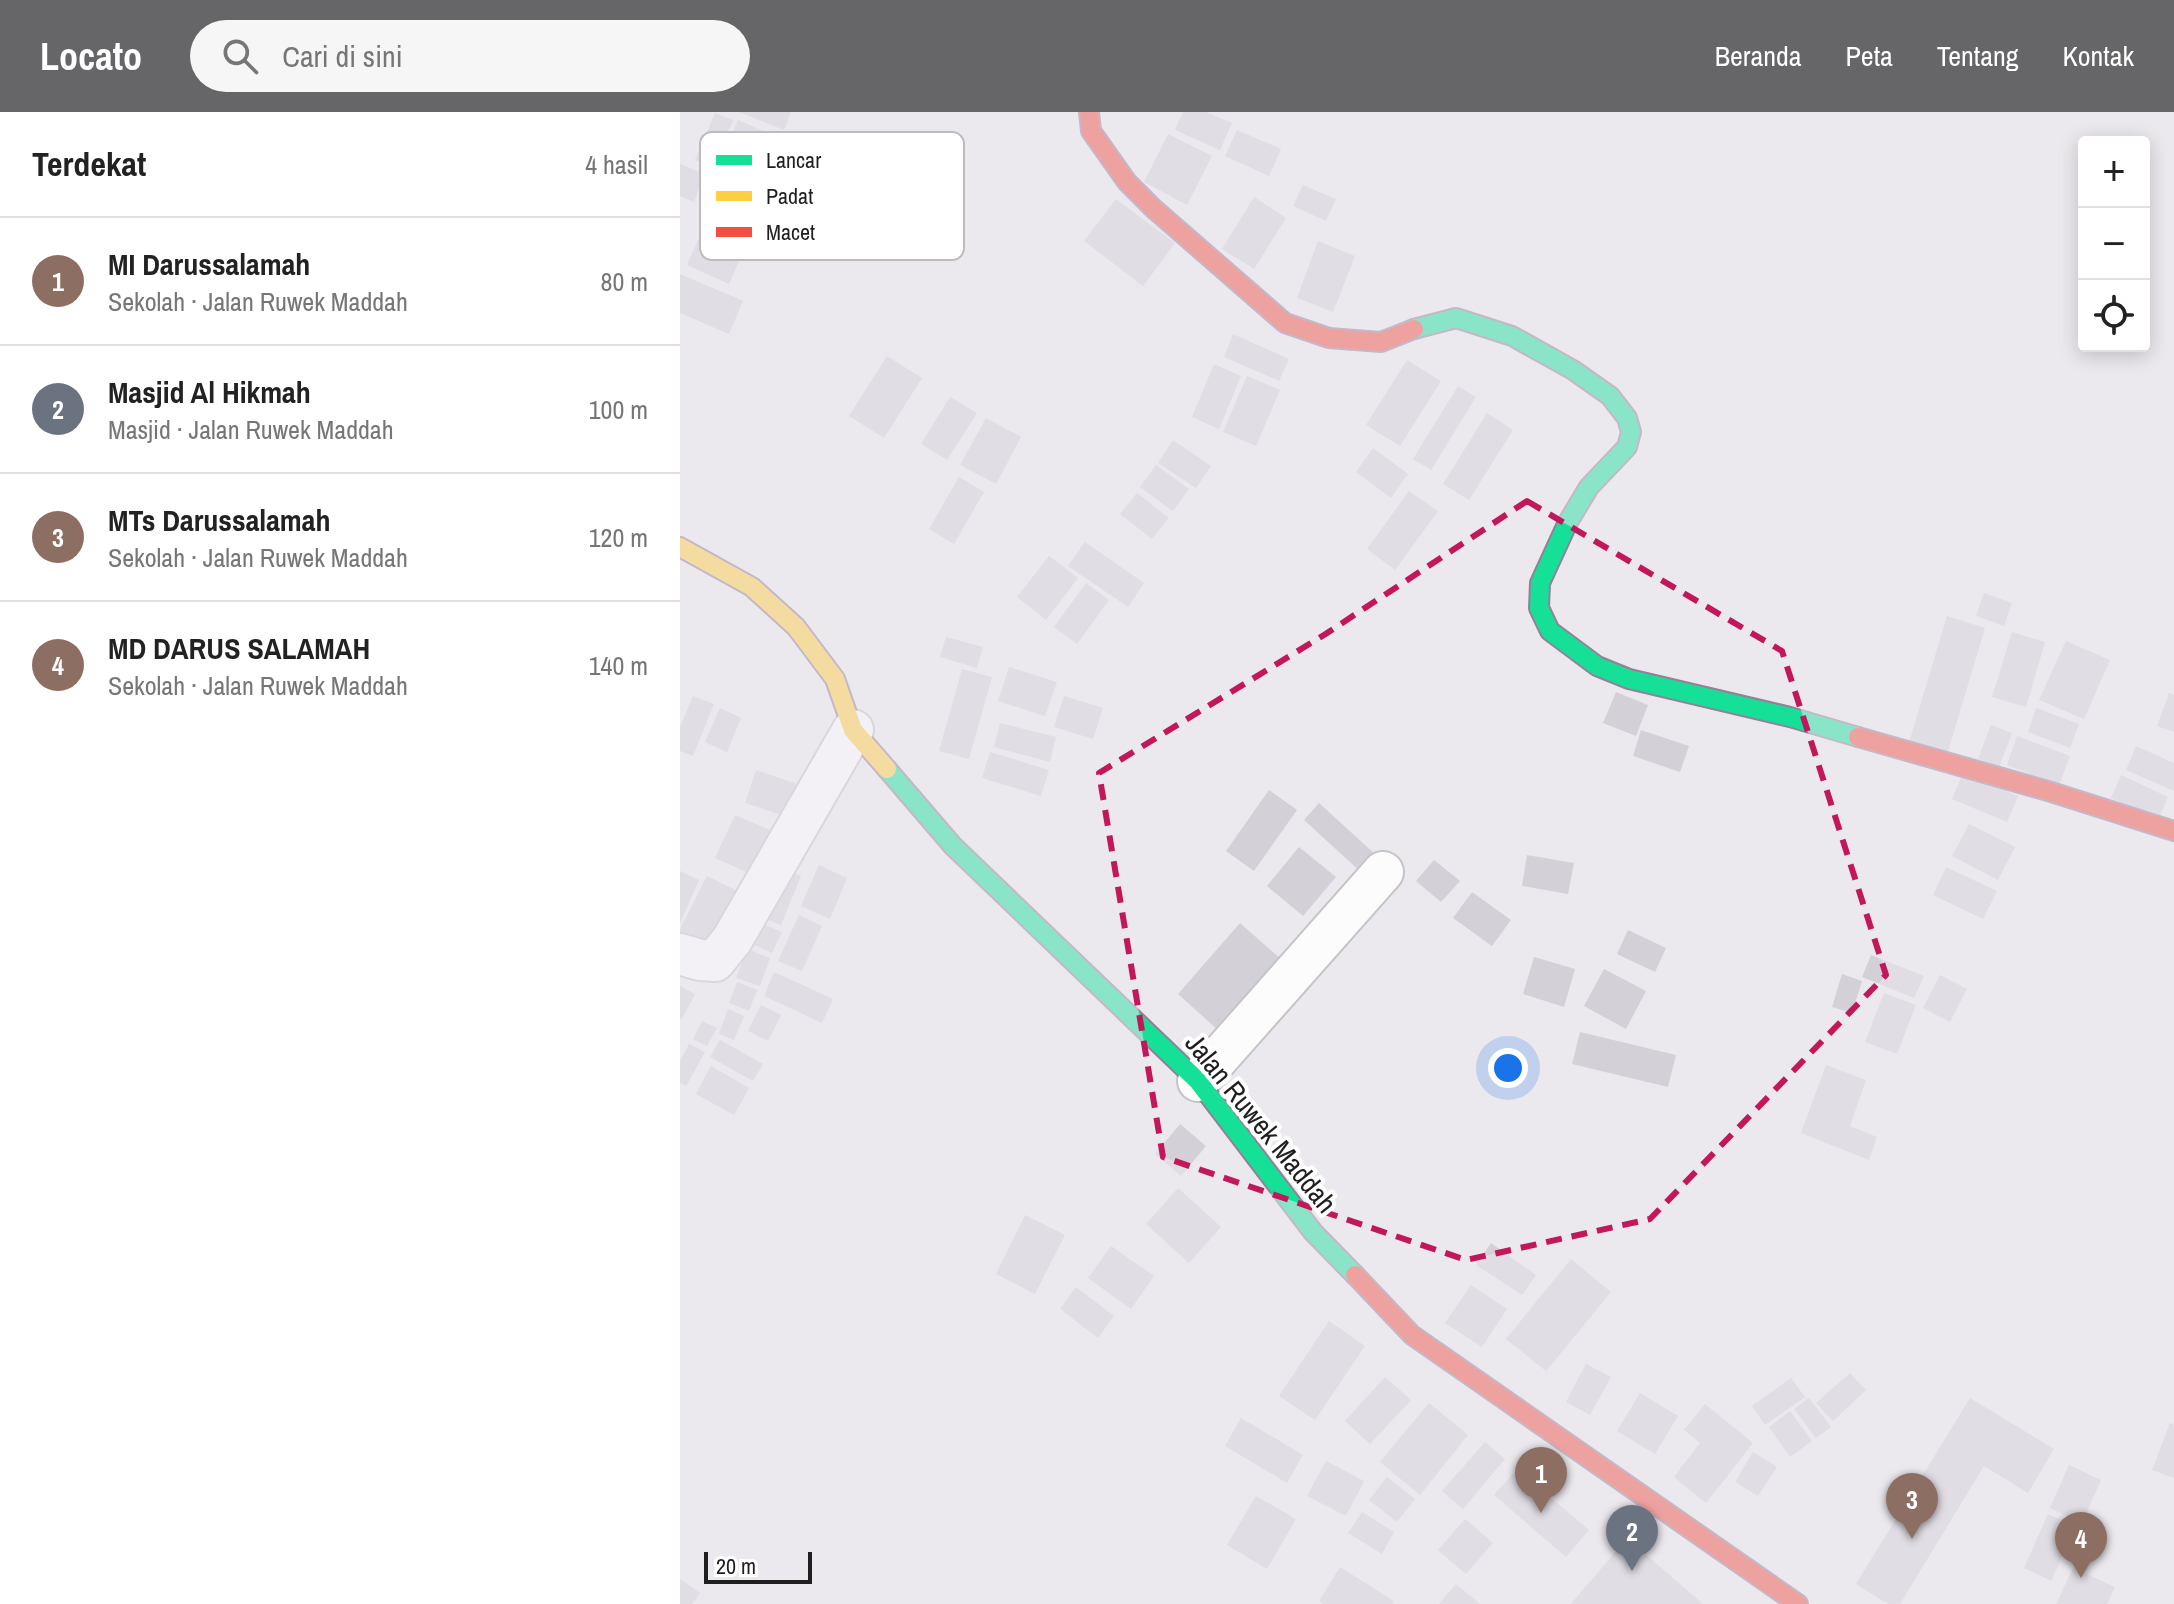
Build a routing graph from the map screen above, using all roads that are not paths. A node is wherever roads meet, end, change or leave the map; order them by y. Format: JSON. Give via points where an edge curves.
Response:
{"nodes":[{"id":1,"x":1089,"y":112,"type":"edge"},
{"id":2,"x":680,"y":547,"type":"edge"},
{"id":3,"x":853,"y":730,"type":"junction"},
{"id":4,"x":2174,"y":831,"type":"edge"},
{"id":5,"x":1383,"y":872,"type":"dead end"},
{"id":6,"x":680,"y":954,"type":"edge"},
{"id":7,"x":1198,"y":1081,"type":"junction"},
{"id":8,"x":1798,"y":1604,"type":"edge"}],
"edges":[{"from":1,"to":4,"type":"street","via":[[1091,131],[1127,182],[1285,323],[1329,338],[1381,342],[1456,318],[1512,336],[1610,396],[1627,418],[1627,447],[1589,487],[1540,583],[1539,608],[1550,631],[1597,666],[1629,679],[1790,717]]},
{"from":2,"to":3,"type":"street","name":"Jalan Ruwek Maddah","via":[[752,587],[796,627],[835,679]]},
{"from":3,"to":6,"type":"street","via":[[732,940],[715,961]]},
{"from":3,"to":7,"type":"street","name":"Jalan Ruwek Maddah","via":[[953,846]]},
{"from":5,"to":7,"type":"street"},
{"from":7,"to":8,"type":"street","name":"Jalan Ruwek Maddah","via":[[1313,1232],[1412,1335]]}]}
